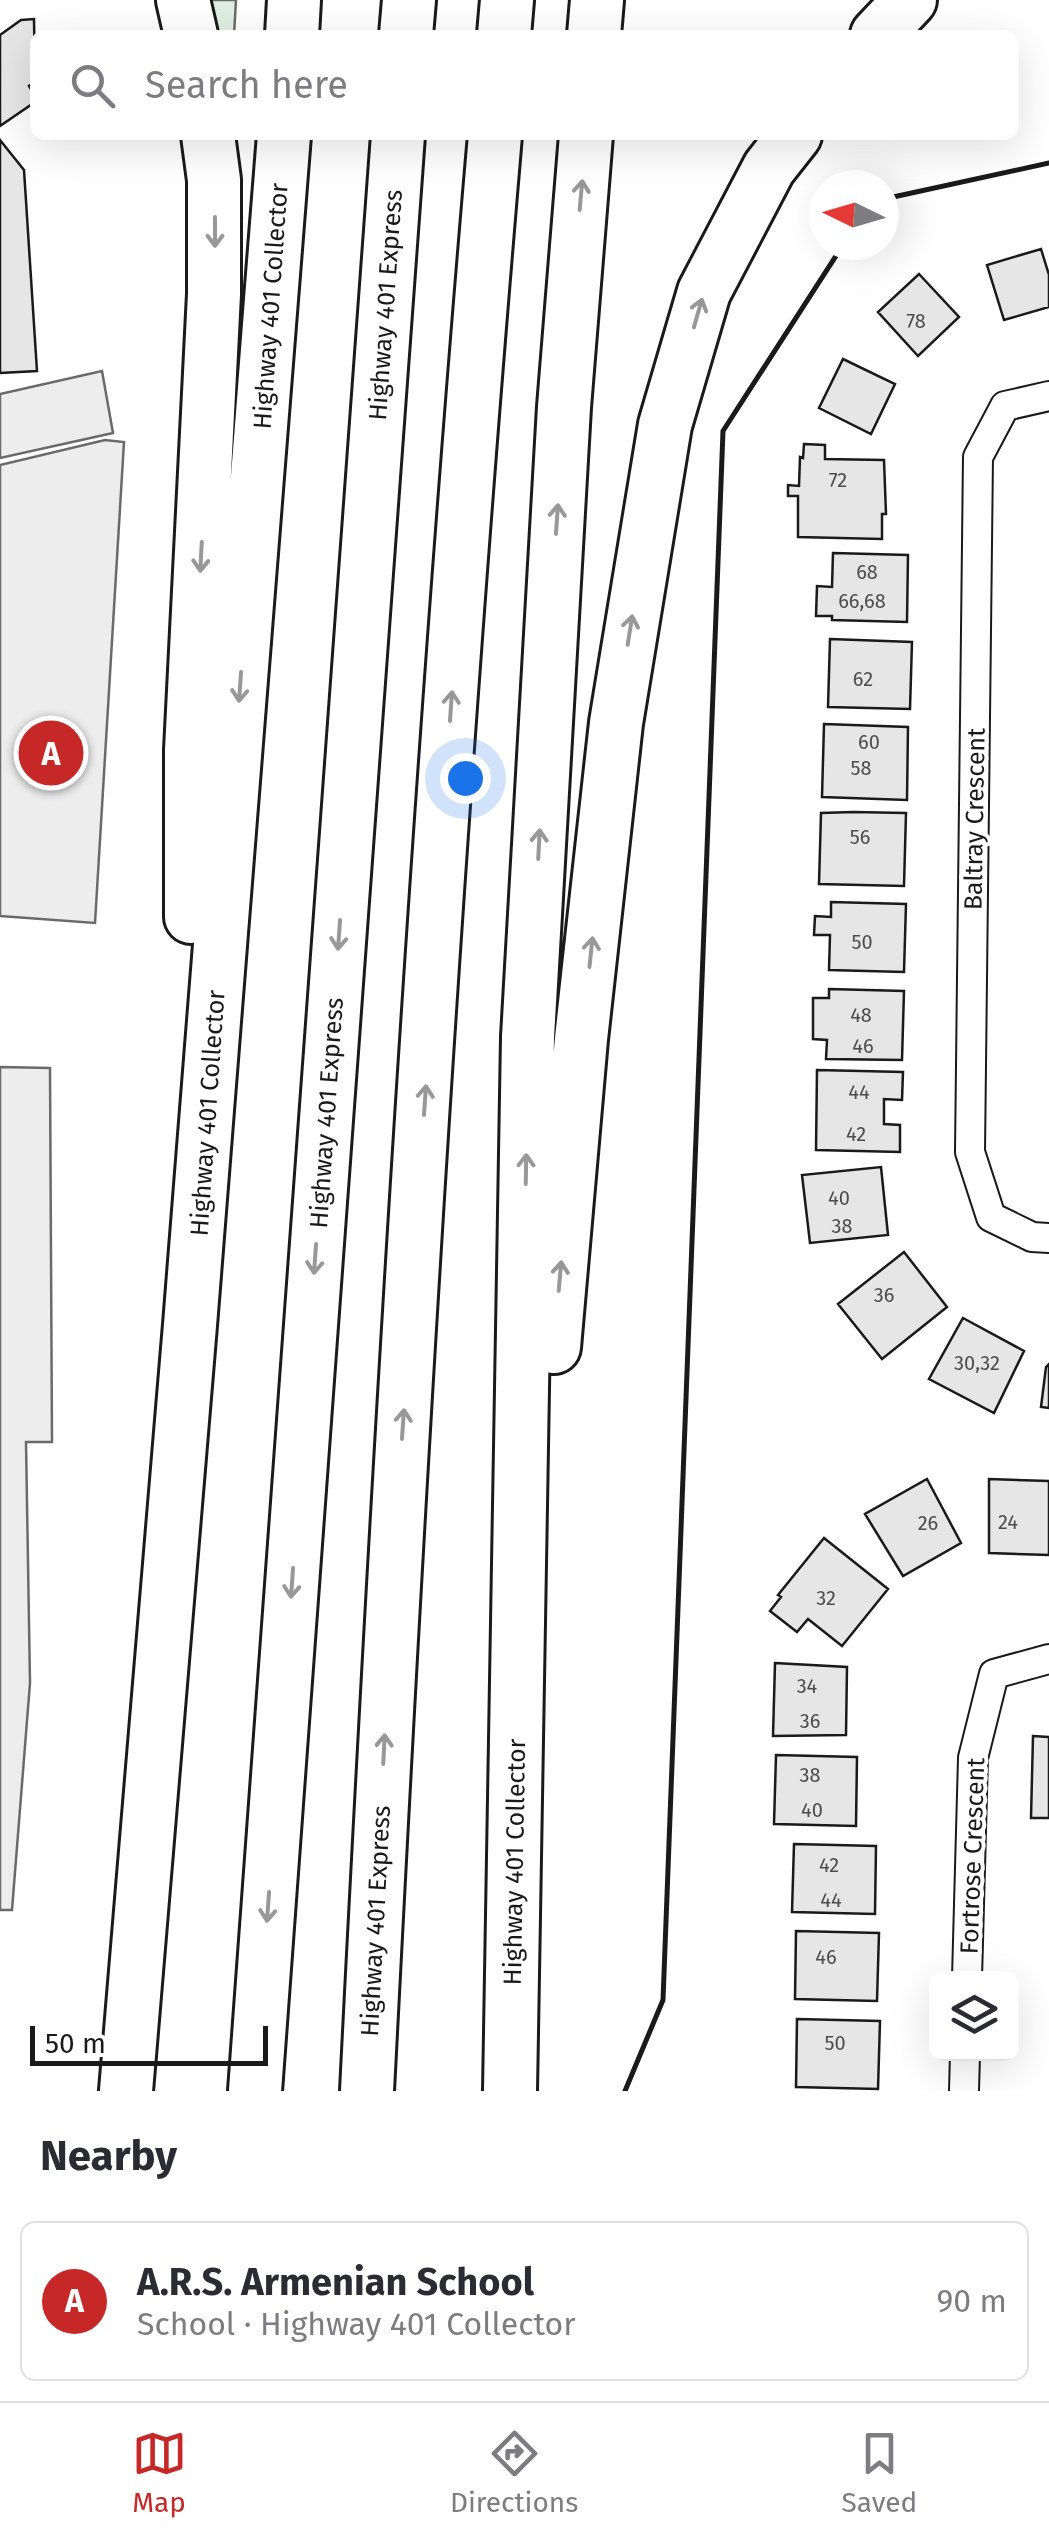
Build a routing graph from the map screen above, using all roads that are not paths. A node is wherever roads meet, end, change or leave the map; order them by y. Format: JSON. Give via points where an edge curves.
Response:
{"nodes":[{"id":1,"x":183,"y":0,"type":"edge"},
{"id":2,"x":294,"y":0,"type":"edge"},
{"id":3,"x":408,"y":0,"type":"edge"},
{"id":4,"x":506,"y":0,"type":"edge"},
{"id":5,"x":597,"y":0,"type":"edge"},
{"id":6,"x":910,"y":0,"type":"edge"},
{"id":7,"x":190,"y":30,"type":"edge"},
{"id":8,"x":292,"y":30,"type":"edge"},
{"id":9,"x":406,"y":30,"type":"edge"},
{"id":10,"x":504,"y":30,"type":"edge"},
{"id":11,"x":594,"y":30,"type":"edge"},
{"id":12,"x":882,"y":30,"type":"edge"},
{"id":13,"x":209,"y":140,"type":"edge"},
{"id":14,"x":284,"y":140,"type":"edge"},
{"id":15,"x":398,"y":140,"type":"edge"},
{"id":16,"x":495,"y":140,"type":"edge"},
{"id":17,"x":586,"y":140,"type":"edge"},
{"id":18,"x":791,"y":140,"type":"edge"},
{"id":19,"x":1049,"y":396,"type":"edge"},
{"id":20,"x":1049,"y":1238,"type":"edge"},
{"id":21,"x":190,"y":1325,"type":"junction"},
{"id":22,"x":517,"y":1651,"type":"junction"},
{"id":23,"x":1049,"y":1659,"type":"edge"},
{"id":24,"x":145,"y":1857,"type":"junction"},
{"id":25,"x":967,"y":1971,"type":"edge"},
{"id":26,"x":965,"y":2061,"type":"edge"},
{"id":27,"x":115,"y":2091,"type":"edge"},
{"id":28,"x":126,"y":2091,"type":"edge"},
{"id":29,"x":255,"y":2091,"type":"edge"},
{"id":30,"x":367,"y":2091,"type":"edge"},
{"id":31,"x":510,"y":2091,"type":"edge"},
{"id":32,"x":964,"y":2091,"type":"edge"}],
"edges":[{"from":1,"to":7,"type":"highway"},
{"from":2,"to":8,"type":"highway"},
{"from":3,"to":9,"type":"highway"},
{"from":4,"to":10,"type":"highway"},
{"from":5,"to":11,"type":"highway"},
{"from":6,"to":12,"type":"highway"},
{"from":13,"to":21,"type":"highway","one_way":true,"via":[[216,230],[191,750]]},
{"from":14,"to":21,"type":"highway","name":"Highway 401 Collector","one_way":true},
{"from":15,"to":29,"type":"highway","name":"Highway 401 Express","one_way":true},
{"from":30,"to":16,"type":"highway","name":"Highway 401 Express","one_way":true,"via":[[395,1534]]},
{"from":22,"to":17,"type":"highway","name":"Highway 401 Collector","one_way":true,"via":[[528,1037]]},
{"from":22,"to":18,"type":"highway","one_way":true,"via":[[616,724],[665,425],[704,292],[768,168]]},
{"from":19,"to":20,"type":"street","name":"Baltray Crescent","via":[[1006,406],[978,457],[970,1152],[991,1216],[1032,1237]]},
{"from":21,"to":24,"type":"highway","name":"Highway 401 Collector"},
{"from":22,"to":31,"type":"highway","name":"Highway 401 Collector"},
{"from":23,"to":25,"type":"street","name":"Fortrose Crescent","via":[[994,1674],[973,1758]]},
{"from":24,"to":27,"type":"highway"},
{"from":24,"to":28,"type":"highway","name":"Highway 401 Collector"},
{"from":26,"to":32,"type":"street"}]}
